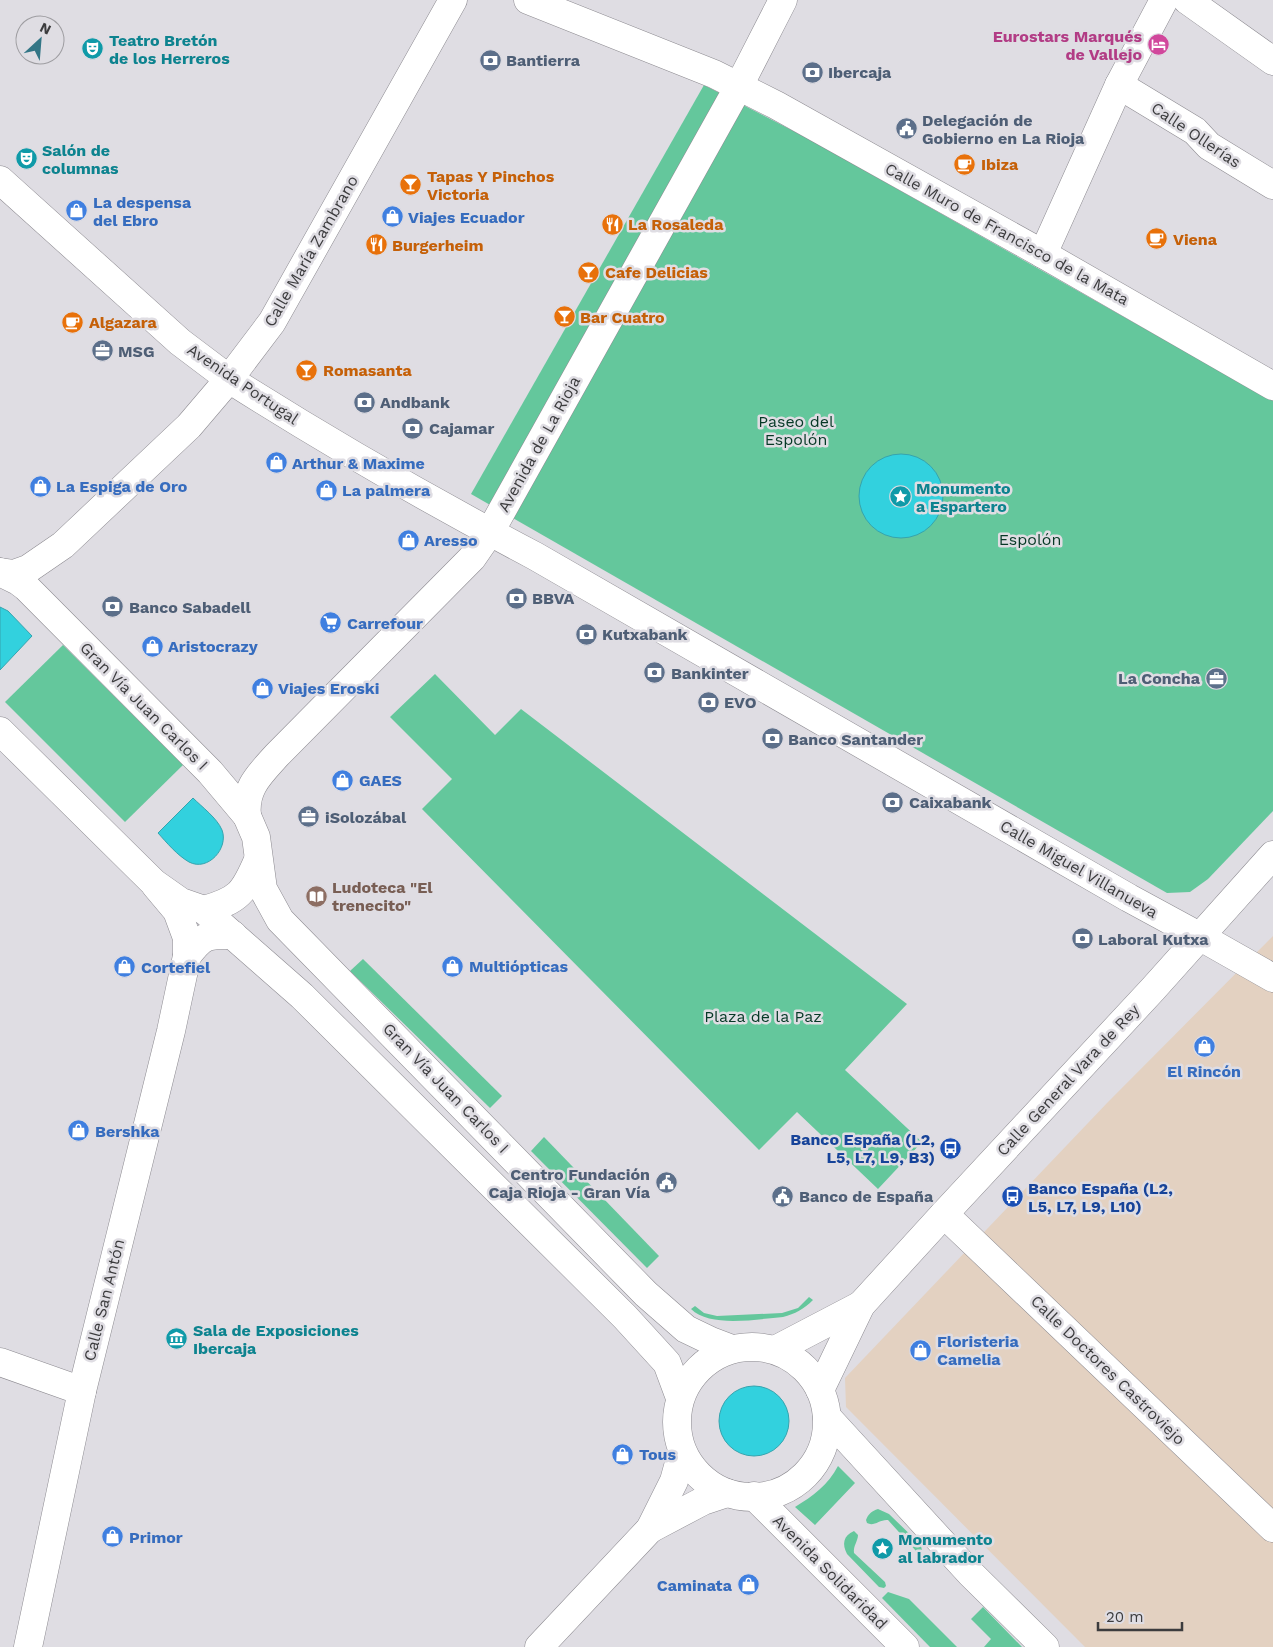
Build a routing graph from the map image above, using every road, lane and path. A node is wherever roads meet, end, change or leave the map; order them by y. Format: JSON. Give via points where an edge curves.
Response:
{"nodes":[{"id":1,"x":453,"y":0,"type":"edge"},
{"id":2,"x":528,"y":0,"type":"edge"},
{"id":3,"x":783,"y":0,"type":"edge"},
{"id":4,"x":1187,"y":0,"type":"edge"},
{"id":5,"x":1155,"y":3,"type":"edge"},
{"id":6,"x":1272,"y":58,"type":"edge"},
{"id":7,"x":1119,"y":85,"type":"junction"},
{"id":8,"x":738,"y":86,"type":"junction"},
{"id":9,"x":0,"y":180,"type":"edge"},
{"id":10,"x":1273,"y":185,"type":"edge"},
{"id":11,"x":1043,"y":254,"type":"junction"},
{"id":12,"x":228,"y":379,"type":"junction"},
{"id":13,"x":1273,"y":386,"type":"edge"},
{"id":14,"x":490,"y":532,"type":"junction"},
{"id":15,"x":46,"y":557,"type":"junction"},
{"id":16,"x":0,"y":572,"type":"edge"},
{"id":17,"x":38,"y":599,"type":"junction"},
{"id":18,"x":0,"y":732,"type":"edge"},
{"id":19,"x":277,"y":755,"type":"junction"},
{"id":20,"x":210,"y":772,"type":"junction"},
{"id":21,"x":247,"y":816,"type":"junction"},
{"id":22,"x":1273,"y":855,"type":"edge"},
{"id":23,"x":258,"y":860,"type":"junction"},
{"id":24,"x":154,"y":883,"type":"junction"},
{"id":25,"x":204,"y":910,"type":"junction"},
{"id":26,"x":233,"y":935,"type":"junction"},
{"id":27,"x":1199,"y":936,"type":"junction"},
{"id":28,"x":187,"y":946,"type":"junction"},
{"id":29,"x":1273,"y":978,"type":"edge"},
{"id":30,"x":944,"y":1214,"type":"junction"},
{"id":31,"x":861,"y":1305,"type":"junction"},
{"id":32,"x":732,"y":1349,"type":"junction"},
{"id":33,"x":775,"y":1350,"type":"junction"},
{"id":34,"x":0,"y":1362,"type":"edge"},
{"id":35,"x":82,"y":1390,"type":"junction"},
{"id":36,"x":820,"y":1390,"type":"junction"},
{"id":37,"x":680,"y":1398,"type":"junction"},
{"id":38,"x":827,"y":1418,"type":"junction"},
{"id":39,"x":682,"y":1452,"type":"junction"},
{"id":40,"x":727,"y":1493,"type":"junction"},
{"id":41,"x":754,"y":1496,"type":"junction"},
{"id":42,"x":1273,"y":1528,"type":"edge"},
{"id":43,"x":650,"y":1529,"type":"junction"},
{"id":44,"x":28,"y":1647,"type":"edge"},
{"id":45,"x":539,"y":1647,"type":"edge"},
{"id":46,"x":905,"y":1647,"type":"edge"},
{"id":47,"x":1045,"y":1647,"type":"edge"}],
"edges":[{"from":1,"to":12,"type":"main road","name":"Calle María Zambrano","via":[[272,322]]},
{"from":2,"to":8,"type":"main road","name":"Calle Muro de Francisco de la Mata"},
{"from":3,"to":8,"type":"main road","name":"Avenida de La Rioja"},
{"from":4,"to":6,"type":"main road"},
{"from":5,"to":7,"type":"main road"},
{"from":7,"to":10,"type":"main road","name":"Calle Ollerías","via":[[1195,131],[1209,146]]},
{"from":7,"to":11,"type":"main road"},
{"from":8,"to":11,"type":"main road","name":"Calle Muro de Francisco de la Mata"},
{"from":8,"to":14,"type":"main road","name":"Avenida de La Rioja"},
{"from":9,"to":12,"type":"main road","name":"Avenida Portugal","via":[[180,342]]},
{"from":11,"to":13,"type":"main road","name":"Calle Muro de Francisco de la Mata"},
{"from":12,"to":14,"type":"main road","name":"Avenida Portugal"},
{"from":12,"to":15,"type":"main road","name":"Calle María Zambrano","via":[[189,426],[63,545]]},
{"from":14,"to":19,"type":"main road","name":"Avenida de La Rioja","via":[[472,558]]},
{"from":14,"to":27,"type":"main road","name":"Calle Miguel Villanueva"},
{"from":15,"to":16,"type":"main road","name":"Calle María Zambrano","via":[[14,574]]},
{"from":15,"to":17,"type":"main road","name":"Calle María Zambrano","via":[[33,582]]},
{"from":16,"to":17,"type":"main road","name":"Gran Vía Juan Carlos I","via":[[18,581]]},
{"from":17,"to":20,"type":"main road","name":"Gran Vía Juan Carlos I"},
{"from":18,"to":24,"type":"main road"},
{"from":19,"to":20,"type":"main road","name":"Avenida de La Rioja","via":[[255,774],[244,777],[223,778]]},
{"from":19,"to":21,"type":"main road","name":"Avenida de La Rioja","via":[[254,783],[246,804]]},
{"from":20,"to":21,"type":"main road","name":"Gran Vía Juan Carlos I"},
{"from":21,"to":23,"type":"main road","name":"Gran Vía Juan Carlos I","via":[[256,837]]},
{"from":22,"to":27,"type":"main road","name":"Calle General Vara de Rey"},
{"from":23,"to":25,"type":"main road","name":"Gran Vía Juan Carlos I","via":[[248,886],[226,904]]},
{"from":23,"to":32,"type":"main road","name":"Gran Vía Juan Carlos I","via":[[263,890],[280,920],[646,1294],[686,1329]]},
{"from":24,"to":25,"type":"main road","via":[[181,902]]},
{"from":24,"to":28,"type":"main road","via":[[177,912]]},
{"from":25,"to":26,"type":"main road"},
{"from":25,"to":28,"type":"main road","name":"Calle San Antón","via":[[192,923]]},
{"from":26,"to":28,"type":"main road","via":[[211,935]]},
{"from":26,"to":37,"type":"main road","via":[[302,996],[625,1317],[667,1363]]},
{"from":27,"to":29,"type":"main road","name":"Calle Miguel Villanueva"},
{"from":27,"to":30,"type":"main road","name":"Calle General Vara de Rey"},
{"from":28,"to":35,"type":"main road","name":"Calle San Antón","via":[[171,1031]]},
{"from":30,"to":31,"type":"main road","name":"Calle General Vara de Rey"},
{"from":30,"to":42,"type":"main road","name":"Calle Doctores Castroviejo"},
{"from":31,"to":33,"type":"main road","name":"Calle General Vara de Rey"},
{"from":31,"to":36,"type":"main road","name":"Calle General Vara de Rey"},
{"from":32,"to":33,"type":"main road","via":[[754,1346]]},
{"from":32,"to":37,"type":"main road","via":[[700,1367],[691,1376]]},
{"from":33,"to":36,"type":"main road","via":[[794,1359]]},
{"from":34,"to":35,"type":"main road"},
{"from":35,"to":44,"type":"main road","name":"Calle San Antón"},
{"from":36,"to":38,"type":"main road"},
{"from":37,"to":39,"type":"main road","via":[[676,1416]]},
{"from":38,"to":41,"type":"main road","via":[[826,1438],[819,1457],[806,1474],[790,1487],[771,1495]]},
{"from":38,"to":47,"type":"main road","via":[[972,1574]]},
{"from":39,"to":40,"type":"main road","via":[[693,1470],[708,1484]]},
{"from":39,"to":43,"type":"main road","via":[[674,1481]]},
{"from":40,"to":41,"type":"main road"},
{"from":40,"to":43,"type":"main road","via":[[703,1501]]},
{"from":41,"to":46,"type":"main road","name":"Avenida Solidaridad"},
{"from":43,"to":45,"type":"main road"}]}
